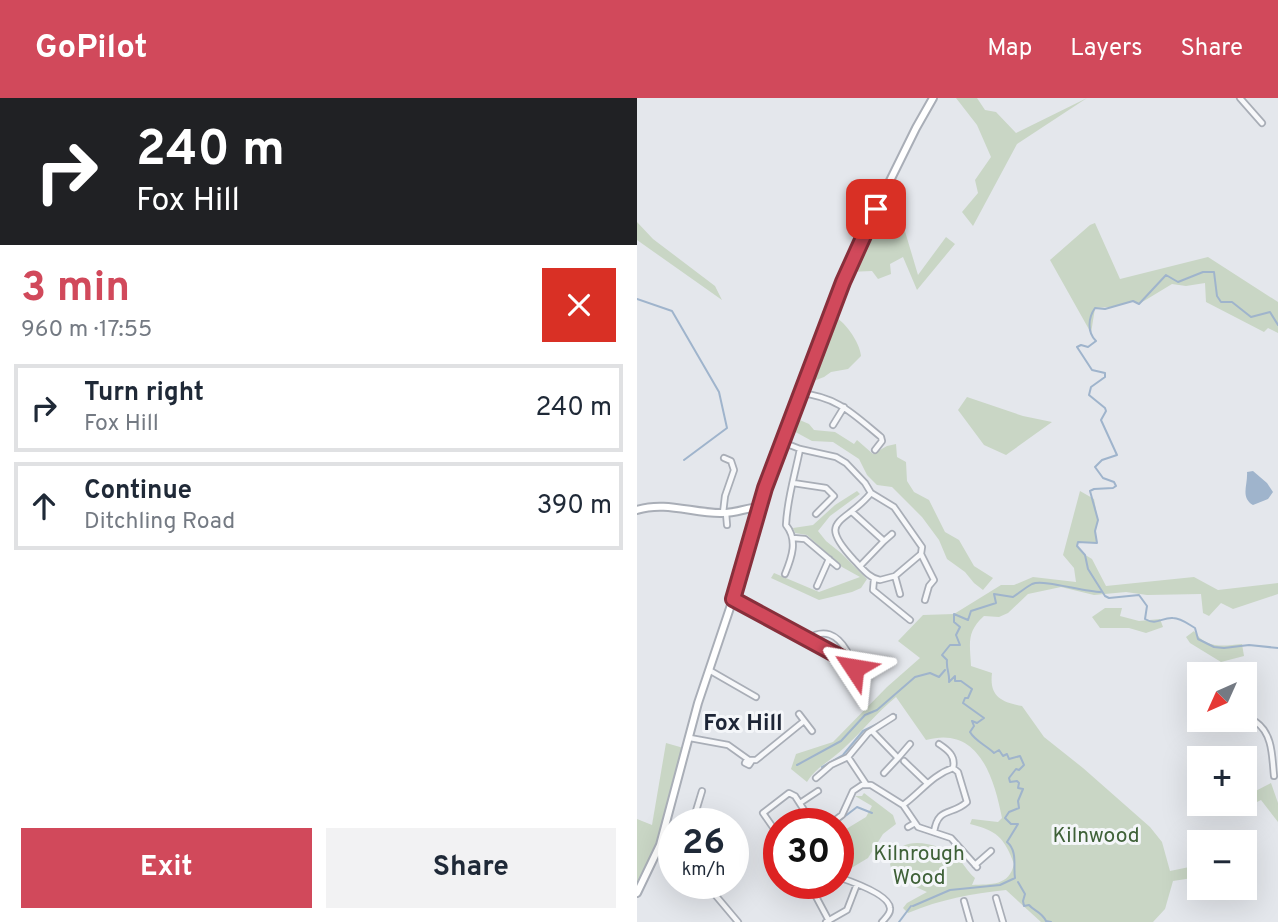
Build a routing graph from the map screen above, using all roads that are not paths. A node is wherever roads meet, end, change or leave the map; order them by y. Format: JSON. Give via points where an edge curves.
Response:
{"nodes":[{"id":1,"x":933,"y":98,"type":"edge"},
{"id":2,"x":1240,"y":98,"type":"edge"},
{"id":3,"x":1262,"y":123,"type":"dead end"},
{"id":4,"x":800,"y":393,"type":"junction"},
{"id":5,"x":844,"y":407,"type":"junction"},
{"id":6,"x":833,"y":425,"type":"dead end"},
{"id":7,"x":782,"y":442,"type":"junction"},
{"id":8,"x":800,"y":449,"type":"junction"},
{"id":9,"x":875,"y":450,"type":"dead end"},
{"id":10,"x":728,"y":458,"type":"dead end"},
{"id":11,"x":793,"y":483,"type":"junction"},
{"id":12,"x":871,"y":493,"type":"junction"},
{"id":13,"x":759,"y":508,"type":"junction"},
{"id":14,"x":637,"y":510,"type":"edge"},
{"id":15,"x":852,"y":512,"type":"junction"},
{"id":16,"x":725,"y":513,"type":"junction"},
{"id":17,"x":816,"y":514,"type":"dead end"},
{"id":18,"x":727,"y":525,"type":"dead end"},
{"id":19,"x":892,"y":534,"type":"dead end"},
{"id":20,"x":793,"y":538,"type":"junction"},
{"id":21,"x":884,"y":541,"type":"junction"},
{"id":22,"x":921,"y":554,"type":"junction"},
{"id":23,"x":829,"y":559,"type":"junction"},
{"id":24,"x":860,"y":565,"type":"junction"},
{"id":25,"x":837,"y":566,"type":"dead end"},
{"id":26,"x":785,"y":574,"type":"dead end"},
{"id":27,"x":895,"y":576,"type":"junction"},
{"id":28,"x":874,"y":579,"type":"junction"},
{"id":29,"x":817,"y":586,"type":"dead end"},
{"id":30,"x":900,"y":594,"type":"dead end"},
{"id":31,"x":733,"y":599,"type":"junction"},
{"id":32,"x":925,"y":600,"type":"dead end"},
{"id":33,"x":911,"y":620,"type":"dead end"},
{"id":34,"x":806,"y":640,"type":"junction"},
{"id":35,"x":846,"y":661,"type":"junction"},
{"id":36,"x":855,"y":665,"type":"dead end"},
{"id":37,"x":709,"y":670,"type":"junction"},
{"id":38,"x":756,"y":698,"type":"dead end"},
{"id":39,"x":799,"y":714,"type":"dead end"},
{"id":40,"x":894,"y":717,"type":"dead end"},
{"id":41,"x":804,"y":721,"type":"junction"},
{"id":42,"x":1257,"y":723,"type":"edge"},
{"id":43,"x":812,"y":731,"type":"dead end"},
{"id":44,"x":873,"y":732,"type":"junction"},
{"id":45,"x":690,"y":738,"type":"junction"},
{"id":46,"x":910,"y":744,"type":"dead end"},
{"id":47,"x":939,"y":744,"type":"dead end"},
{"id":48,"x":848,"y":757,"type":"junction"},
{"id":49,"x":898,"y":758,"type":"junction"},
{"id":50,"x":904,"y":761,"type":"dead end"},
{"id":51,"x":953,"y":768,"type":"junction"},
{"id":52,"x":884,"y":773,"type":"dead end"},
{"id":53,"x":1274,"y":776,"type":"dead end"},
{"id":54,"x":816,"y":778,"type":"dead end"},
{"id":55,"x":927,"y":783,"type":"junction"},
{"id":56,"x":866,"y":784,"type":"junction"},
{"id":57,"x":702,"y":791,"type":"dead end"},
{"id":58,"x":818,"y":791,"type":"dead end"},
{"id":59,"x":800,"y":803,"type":"junction"},
{"id":60,"x":903,"y":805,"type":"junction"},
{"id":61,"x":670,"y":808,"type":"edge"},
{"id":62,"x":697,"y":808,"type":"edge"},
{"id":63,"x":767,"y":808,"type":"edge"},
{"id":64,"x":803,"y":808,"type":"edge"},
{"id":65,"x":845,"y":808,"type":"edge"},
{"id":66,"x":915,"y":823,"type":"junction"},
{"id":67,"x":908,"y":827,"type":"dead end"},
{"id":68,"x":933,"y":832,"type":"junction"},
{"id":69,"x":658,"y":850,"type":"edge"},
{"id":70,"x":991,"y":851,"type":"dead end"},
{"id":71,"x":854,"y":883,"type":"edge"},
{"id":72,"x":857,"y":884,"type":"junction"},
{"id":73,"x":637,"y":893,"type":"edge"},
{"id":74,"x":996,"y":898,"type":"dead end"},
{"id":75,"x":719,"y":899,"type":"edge"},
{"id":76,"x":817,"y":899,"type":"edge"},
{"id":77,"x":964,"y":901,"type":"dead end"},
{"id":78,"x":827,"y":921,"type":"edge"},
{"id":79,"x":738,"y":922,"type":"edge"},
{"id":80,"x":882,"y":922,"type":"edge"},
{"id":81,"x":970,"y":922,"type":"edge"},
{"id":82,"x":1003,"y":922,"type":"edge"}],
"edges":[{"from":1,"to":4,"type":"main road","via":[[843,282]]},
{"from":2,"to":3,"type":"street"},
{"from":4,"to":5,"type":"street","via":[[828,398]]},
{"from":4,"to":7,"type":"main road"},
{"from":5,"to":6,"type":"street"},
{"from":5,"to":9,"type":"street","via":[[881,437]]},
{"from":7,"to":8,"type":"street"},
{"from":7,"to":13,"type":"main road"},
{"from":8,"to":11,"type":"street"},
{"from":8,"to":12,"type":"street","via":[[846,463]]},
{"from":10,"to":16,"type":"street","via":[[734,470]]},
{"from":11,"to":17,"type":"street","via":[[826,488],[834,496]]},
{"from":11,"to":20,"type":"street","via":[[787,497],[786,524]]},
{"from":12,"to":15,"type":"street"},
{"from":12,"to":22,"type":"street","via":[[894,507],[922,547]]},
{"from":13,"to":16,"type":"main road"},
{"from":13,"to":31,"type":"main road"},
{"from":14,"to":16,"type":"main road","via":[[666,506]]},
{"from":15,"to":21,"type":"street"},
{"from":15,"to":24,"type":"street","via":[[837,523],[834,536]]},
{"from":16,"to":18,"type":"street"},
{"from":19,"to":21,"type":"street"},
{"from":20,"to":23,"type":"street","via":[[805,539]]},
{"from":20,"to":26,"type":"street","via":[[793,555]]},
{"from":21,"to":24,"type":"street"},
{"from":22,"to":27,"type":"street"},
{"from":22,"to":32,"type":"street","via":[[934,580]]},
{"from":23,"to":25,"type":"street"},
{"from":23,"to":29,"type":"street"},
{"from":24,"to":28,"type":"street"},
{"from":27,"to":28,"type":"street"},
{"from":27,"to":30,"type":"street"},
{"from":28,"to":33,"type":"street","via":[[873,590]]},
{"from":31,"to":34,"type":"street"},
{"from":31,"to":37,"type":"main road"},
{"from":34,"to":35,"type":"street"},
{"from":34,"to":35,"type":"street","via":[[815,634],[834,636],[847,651]]},
{"from":35,"to":36,"type":"street"},
{"from":37,"to":38,"type":"street"},
{"from":37,"to":45,"type":"main road"},
{"from":39,"to":41,"type":"street"},
{"from":40,"to":44,"type":"street"},
{"from":41,"to":43,"type":"street"},
{"from":41,"to":45,"type":"street","via":[[749,760],[727,745]]},
{"from":42,"to":53,"type":"street","via":[[1269,739]]},
{"from":44,"to":48,"type":"street"},
{"from":44,"to":49,"type":"street"},
{"from":45,"to":61,"type":"main road"},
{"from":46,"to":49,"type":"street"},
{"from":47,"to":51,"type":"street","via":[[952,754]]},
{"from":48,"to":54,"type":"street"},
{"from":48,"to":56,"type":"street"},
{"from":49,"to":52,"type":"street"},
{"from":50,"to":55,"type":"street"},
{"from":51,"to":55,"type":"street"},
{"from":51,"to":68,"type":"street","via":[[967,803],[944,812]]},
{"from":55,"to":60,"type":"street"},
{"from":56,"to":60,"type":"street"},
{"from":56,"to":65,"type":"street","via":[[853,791]]},
{"from":57,"to":62,"type":"street"},
{"from":58,"to":59,"type":"street"},
{"from":59,"to":63,"type":"street","via":[[789,793]]},
{"from":59,"to":64,"type":"street"},
{"from":60,"to":66,"type":"street"},
{"from":66,"to":67,"type":"street"},
{"from":66,"to":68,"type":"street"},
{"from":68,"to":70,"type":"street","via":[[951,838],[976,866]]},
{"from":69,"to":73,"type":"main road"},
{"from":71,"to":72,"type":"street"},
{"from":72,"to":78,"type":"street","via":[[847,910]]},
{"from":72,"to":80,"type":"street","via":[[888,903],[890,913]]},
{"from":74,"to":82,"type":"street"},
{"from":75,"to":79,"type":"street"},
{"from":76,"to":78,"type":"street"},
{"from":77,"to":81,"type":"street"}]}
